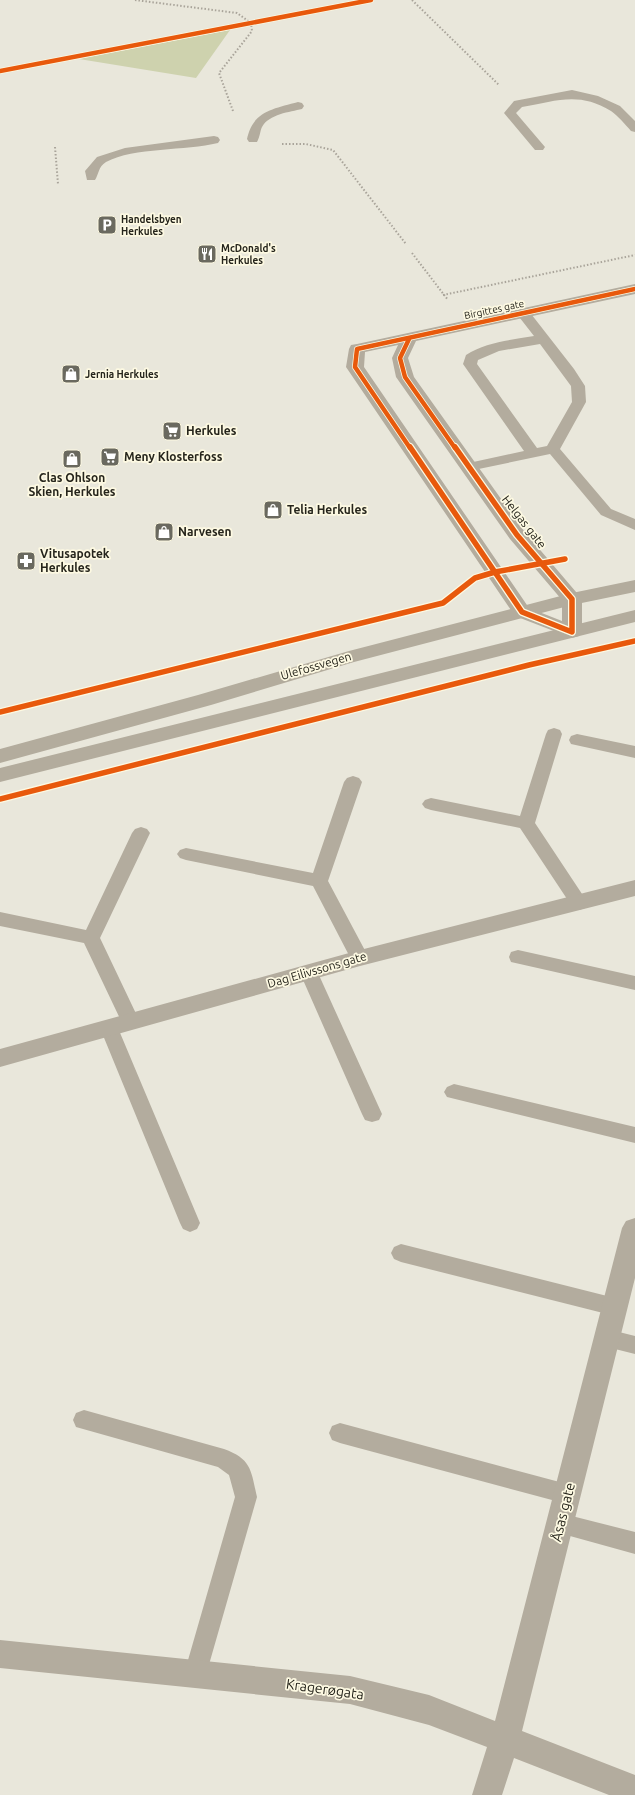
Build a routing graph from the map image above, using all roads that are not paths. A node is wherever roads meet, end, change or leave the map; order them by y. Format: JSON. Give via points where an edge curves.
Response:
{"nodes":[{"id":1,"x":298,"y":106,"type":"dead end"},
{"id":2,"x":635,"y":128,"type":"edge"},
{"id":3,"x":189,"y":130,"type":"dead end"},
{"id":4,"x":253,"y":140,"type":"dead end"},
{"id":5,"x":539,"y":148,"type":"dead end"},
{"id":6,"x":91,"y":177,"type":"dead end"},
{"id":7,"x":635,"y":289,"type":"edge"},
{"id":8,"x":523,"y":313,"type":"junction"},
{"id":9,"x":543,"y":338,"type":"junction"},
{"id":10,"x":409,"y":339,"type":"junction"},
{"id":11,"x":553,"y":449,"type":"junction"},
{"id":12,"x":533,"y":453,"type":"junction"},
{"id":13,"x":469,"y":466,"type":"junction"},
{"id":14,"x":635,"y":525,"type":"edge"},
{"id":15,"x":635,"y":586,"type":"edge"},
{"id":16,"x":572,"y":599,"type":"junction"},
{"id":17,"x":522,"y":612,"type":"junction"},
{"id":18,"x":635,"y":616,"type":"edge"},
{"id":19,"x":572,"y":632,"type":"junction"},
{"id":20,"x":554,"y":734,"type":"dead end"},
{"id":21,"x":577,"y":740,"type":"dead end"},
{"id":22,"x":635,"y":752,"type":"edge"},
{"id":23,"x":0,"y":756,"type":"edge"},
{"id":24,"x":0,"y":775,"type":"edge"},
{"id":25,"x":353,"y":782,"type":"dead end"},
{"id":26,"x":431,"y":804,"type":"dead end"},
{"id":27,"x":526,"y":823,"type":"junction"},
{"id":28,"x":142,"y":834,"type":"dead end"},
{"id":29,"x":186,"y":854,"type":"dead end"},
{"id":30,"x":319,"y":882,"type":"junction"},
{"id":31,"x":635,"y":888,"type":"edge"},
{"id":32,"x":579,"y":903,"type":"junction"},
{"id":33,"x":0,"y":919,"type":"edge"},
{"id":34,"x":91,"y":938,"type":"junction"},
{"id":35,"x":518,"y":957,"type":"dead end"},
{"id":36,"x":360,"y":958,"type":"junction"},
{"id":37,"x":309,"y":973,"type":"junction"},
{"id":38,"x":635,"y":983,"type":"edge"},
{"id":39,"x":131,"y":1022,"type":"junction"},
{"id":40,"x":109,"y":1028,"type":"junction"},
{"id":41,"x":0,"y":1058,"type":"edge"},
{"id":42,"x":454,"y":1092,"type":"dead end"},
{"id":43,"x":372,"y":1114,"type":"dead end"},
{"id":44,"x":635,"y":1135,"type":"edge"},
{"id":45,"x":190,"y":1223,"type":"dead end"},
{"id":46,"x":635,"y":1228,"type":"edge"},
{"id":47,"x":402,"y":1253,"type":"dead end"},
{"id":48,"x":615,"y":1307,"type":"junction"},
{"id":49,"x":607,"y":1338,"type":"junction"},
{"id":50,"x":635,"y":1345,"type":"edge"},
{"id":51,"x":84,"y":1420,"type":"dead end"},
{"id":52,"x":340,"y":1433,"type":"dead end"},
{"id":53,"x":567,"y":1494,"type":"junction"},
{"id":54,"x":560,"y":1524,"type":"junction"},
{"id":55,"x":635,"y":1543,"type":"edge"},
{"id":56,"x":0,"y":1654,"type":"edge"},
{"id":57,"x":196,"y":1674,"type":"junction"},
{"id":58,"x":505,"y":1739,"type":"junction"},
{"id":59,"x":635,"y":1790,"type":"edge"},
{"id":60,"x":487,"y":1795,"type":"edge"}],
"edges":[{"from":1,"to":4,"type":"lane","via":[[279,110],[256,125]]},
{"from":2,"to":5,"type":"lane","via":[[616,109],[594,99],[572,94],[518,104],[510,113]]},
{"from":3,"to":6,"type":"lane","via":[[214,140],[129,151],[100,160],[91,171]]},
{"from":7,"to":8,"type":"street","name":"Birgittes gate"},
{"from":8,"to":9,"type":"lane"},
{"from":8,"to":10,"type":"street","name":"Birgittes gate"},
{"from":9,"to":11,"type":"lane","via":[[578,386],[579,402]]},
{"from":9,"to":12,"type":"lane","via":[[476,353],[470,364]]},
{"from":10,"to":13,"type":"street","name":"Helgas gate","via":[[400,358],[405,377]]},
{"from":10,"to":17,"type":"street","name":"Birgittes gate","via":[[358,349],[355,367]]},
{"from":11,"to":12,"type":"lane"},
{"from":11,"to":14,"type":"lane","via":[[606,512]]},
{"from":12,"to":13,"type":"lane"},
{"from":13,"to":16,"type":"street","name":"Helgas gate","via":[[517,535]]},
{"from":15,"to":16,"type":"main road","name":"Ulefossvegen"},
{"from":16,"to":17,"type":"main road","name":"Ulefossvegen"},
{"from":16,"to":19,"type":"street"},
{"from":17,"to":19,"type":"street"},
{"from":17,"to":23,"type":"main road","name":"Ulefossvegen","via":[[349,657]]},
{"from":18,"to":19,"type":"main road"},
{"from":19,"to":24,"type":"main road"},
{"from":20,"to":27,"type":"lane"},
{"from":21,"to":22,"type":"lane"},
{"from":25,"to":30,"type":"lane"},
{"from":26,"to":27,"type":"lane"},
{"from":27,"to":32,"type":"lane"},
{"from":28,"to":34,"type":"lane"},
{"from":29,"to":30,"type":"lane"},
{"from":30,"to":36,"type":"lane"},
{"from":31,"to":32,"type":"street","name":"Dag Eilivssons gate"},
{"from":32,"to":36,"type":"street","name":"Dag Eilivssons gate"},
{"from":33,"to":34,"type":"lane"},
{"from":34,"to":39,"type":"lane"},
{"from":35,"to":38,"type":"lane"},
{"from":36,"to":37,"type":"street","name":"Dag Eilivssons gate"},
{"from":37,"to":39,"type":"street","name":"Dag Eilivssons gate"},
{"from":37,"to":43,"type":"lane"},
{"from":39,"to":40,"type":"street","name":"Dag Eilivssons gate"},
{"from":40,"to":41,"type":"street","name":"Dag Eilivssons gate"},
{"from":40,"to":45,"type":"lane"},
{"from":42,"to":44,"type":"lane"},
{"from":46,"to":48,"type":"street","name":"Åsas gate"},
{"from":47,"to":48,"type":"lane"},
{"from":48,"to":49,"type":"street","name":"Åsas gate"},
{"from":49,"to":50,"type":"lane"},
{"from":49,"to":53,"type":"street","name":"Åsas gate"},
{"from":51,"to":57,"type":"lane","via":[[224,1459],[239,1469],[246,1497]]},
{"from":52,"to":53,"type":"lane"},
{"from":53,"to":54,"type":"street","name":"Åsas gate"},
{"from":54,"to":55,"type":"lane"},
{"from":54,"to":58,"type":"street","name":"Åsas gate"},
{"from":56,"to":57,"type":"street","name":"Kragerøgata"},
{"from":57,"to":58,"type":"street","name":"Kragerøgata","via":[[350,1690],[429,1710]]},
{"from":58,"to":59,"type":"street","name":"Kragerøgata"},
{"from":58,"to":60,"type":"street","name":"Åsas gate"}]}
